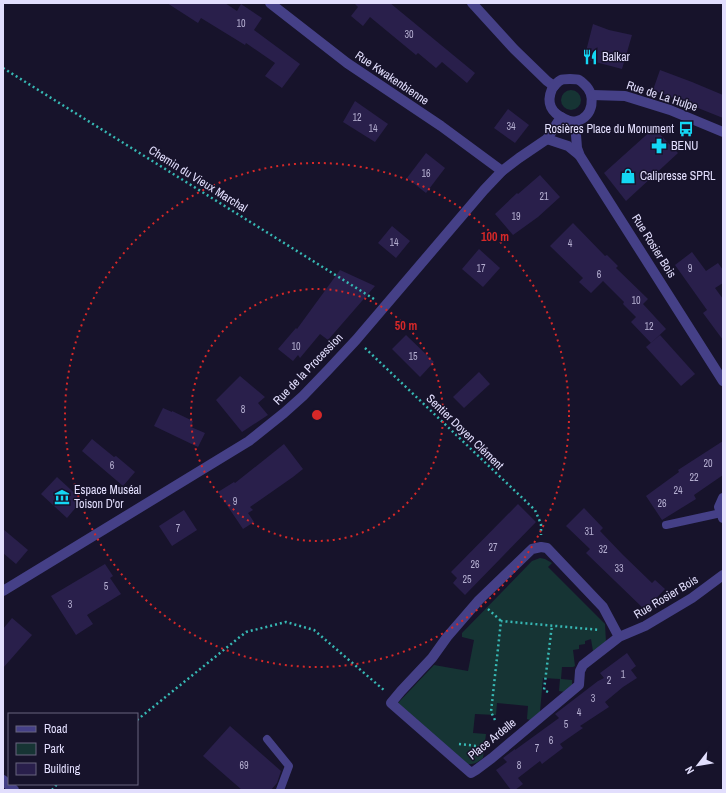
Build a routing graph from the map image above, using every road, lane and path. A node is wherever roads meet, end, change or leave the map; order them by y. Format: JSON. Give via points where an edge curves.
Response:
{"nodes":[{"id":1,"x":270,"y":3,"type":"edge"},
{"id":2,"x":472,"y":3,"type":"edge"},
{"id":3,"x":3,"y":68,"type":"edge"},
{"id":4,"x":554,"y":86,"type":"junction"},
{"id":5,"x":592,"y":95,"type":"junction"},
{"id":6,"x":561,"y":117,"type":"junction"},
{"id":7,"x":575,"y":122,"type":"junction"},
{"id":8,"x":723,"y":132,"type":"edge"},
{"id":9,"x":548,"y":139,"type":"junction"},
{"id":10,"x":580,"y":156,"type":"junction"},
{"id":11,"x":502,"y":171,"type":"junction"},
{"id":12,"x":384,"y":305,"type":"junction"},
{"id":13,"x":356,"y":340,"type":"junction"},
{"id":14,"x":723,"y":381,"type":"edge"},
{"id":15,"x":723,"y":498,"type":"edge"},
{"id":16,"x":722,"y":515,"type":"edge"},
{"id":17,"x":666,"y":525,"type":"dead end"},
{"id":18,"x":541,"y":547,"type":"junction"},
{"id":19,"x":723,"y":575,"type":"edge"},
{"id":20,"x":3,"y":591,"type":"edge"},
{"id":21,"x":552,"y":625,"type":"junction"},
{"id":22,"x":617,"y":633,"type":"junction"},
{"id":23,"x":548,"y":692,"type":"dead end"},
{"id":24,"x":394,"y":699,"type":"junction"},
{"id":25,"x":138,"y":719,"type":"edge"},
{"id":26,"x":495,"y":720,"type":"dead end"},
{"id":27,"x":267,"y":739,"type":"dead end"},
{"id":28,"x":436,"y":742,"type":"junction"},
{"id":29,"x":492,"y":747,"type":"dead end"},
{"id":30,"x":280,"y":790,"type":"edge"}],
"edges":[{"from":1,"to":11,"type":"street","name":"Rue Kwakenbienne","via":[[347,64],[441,126]]},
{"from":2,"to":4,"type":"street","via":[[514,49]]},
{"from":3,"to":12,"type":"path","name":"Chemin du Vieux Marchal"},
{"from":4,"to":5,"type":"street","via":[[561,80],[579,80],[587,86]]},
{"from":4,"to":6,"type":"street","via":[[549,102],[555,113]]},
{"from":5,"to":7,"type":"street","via":[[589,112]]},
{"from":5,"to":8,"type":"street","name":"Rue de La Hulpe","via":[[625,96],[670,110]]},
{"from":6,"to":7,"type":"street"},
{"from":6,"to":9,"type":"street","name":"Rue de la Procession"},
{"from":7,"to":10,"type":"street","name":"Rue Rosier Bois","via":[[576,148]]},
{"from":9,"to":10,"type":"street","via":[[568,146]]},
{"from":9,"to":11,"type":"street","name":"Rue de la Procession"},
{"from":10,"to":14,"type":"street","name":"Rue Rosier Bois"},
{"from":11,"to":12,"type":"street","name":"Rue de la Procession"},
{"from":12,"to":13,"type":"street","name":"Rue de la Procession"},
{"from":13,"to":18,"type":"path","name":"Sentier Doyen Clément","via":[[535,510],[541,524]]},
{"from":13,"to":20,"type":"street","name":"Rue de la Procession","via":[[303,396],[249,442]]},
{"from":15,"to":16,"type":"street","via":[[719,507]]},
{"from":16,"to":17,"type":"lane"},
{"from":18,"to":22,"type":"street","via":[[547,548],[603,608]]},
{"from":18,"to":24,"type":"street","via":[[532,549],[479,600],[432,658]]},
{"from":19,"to":22,"type":"street","name":"Rue Rosier Bois","via":[[692,598],[645,626]]},
{"from":21,"to":22,"type":"path"},
{"from":21,"to":23,"type":"path","via":[[544,690]]},
{"from":21,"to":26,"type":"path","via":[[501,621],[491,712]]},
{"from":22,"to":28,"type":"street","name":"Place Ardelle","via":[[583,665],[579,686],[476,770],[471,773]]},
{"from":24,"to":25,"type":"path","via":[[314,630],[286,622],[246,632]]},
{"from":24,"to":28,"type":"street","name":"Place Ardelle","via":[[391,703]]},
{"from":27,"to":30,"type":"lane","via":[[289,766]]},
{"from":28,"to":29,"type":"path"}]}
